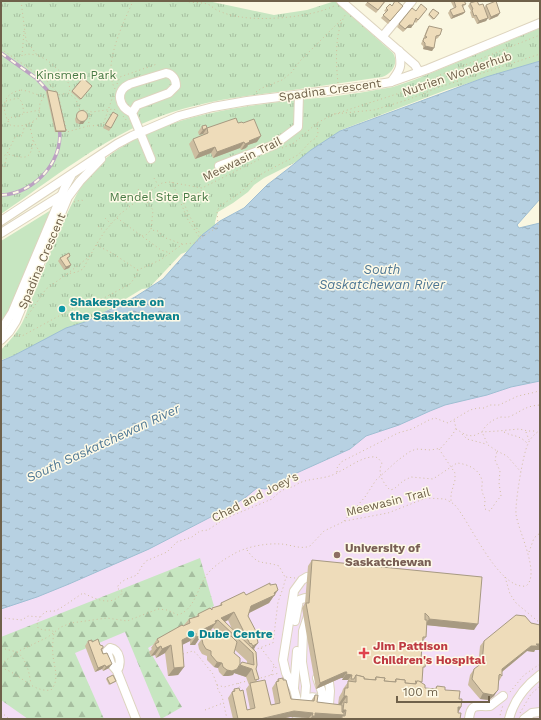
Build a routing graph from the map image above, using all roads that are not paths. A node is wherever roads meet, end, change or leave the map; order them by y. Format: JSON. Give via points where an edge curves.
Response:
{"nodes":[{"id":1,"x":412,"y":1,"type":"edge"},
{"id":2,"x":344,"y":4,"type":"edge"},
{"id":3,"x":540,"y":23,"type":"edge"},
{"id":4,"x":382,"y":36,"type":"junction"},
{"id":5,"x":399,"y":50,"type":"junction"},
{"id":6,"x":419,"y":72,"type":"junction"},
{"id":7,"x":391,"y":82,"type":"junction"},
{"id":8,"x":299,"y":95,"type":"junction"},
{"id":9,"x":132,"y":113,"type":"junction"},
{"id":10,"x":139,"y":132,"type":"junction"},
{"id":11,"x":117,"y":144,"type":"junction"},
{"id":12,"x":151,"y":159,"type":"dead end"},
{"id":13,"x":219,"y":166,"type":"dead end"},
{"id":14,"x":72,"y":174,"type":"junction"},
{"id":15,"x":80,"y":181,"type":"junction"},
{"id":16,"x":62,"y":196,"type":"junction"},
{"id":17,"x":1,"y":221,"type":"edge"},
{"id":18,"x":1,"y":233,"type":"edge"},
{"id":19,"x":1,"y":330,"type":"edge"},
{"id":20,"x":1,"y":340,"type":"edge"},
{"id":21,"x":304,"y":579,"type":"road end"},
{"id":22,"x":305,"y":598,"type":"dead end"},
{"id":23,"x":304,"y":620,"type":"dead end"},
{"id":24,"x":313,"y":626,"type":"edge"},
{"id":25,"x":314,"y":667,"type":"dead end"},
{"id":26,"x":329,"y":668,"type":"edge"},
{"id":27,"x":117,"y":671,"type":"dead end"},
{"id":28,"x":286,"y":673,"type":"junction"},
{"id":29,"x":540,"y":675,"type":"edge"},
{"id":30,"x":294,"y":689,"type":"junction"},
{"id":31,"x":505,"y":697,"type":"road end"},
{"id":32,"x":304,"y":699,"type":"junction"},
{"id":33,"x":326,"y":702,"type":"junction"},
{"id":34,"x":299,"y":708,"type":"junction"},
{"id":35,"x":540,"y":712,"type":"edge"},
{"id":36,"x":522,"y":718,"type":"edge"},
{"id":37,"x":136,"y":719,"type":"edge"},
{"id":38,"x":297,"y":719,"type":"edge"},
{"id":39,"x":328,"y":719,"type":"edge"},
{"id":40,"x":469,"y":719,"type":"edge"},
{"id":41,"x":508,"y":719,"type":"edge"}],
"edges":[{"from":1,"to":4,"type":"street"},
{"from":2,"to":4,"type":"street"},
{"from":3,"to":6,"type":"street","name":"Spadina Crescent"},
{"from":4,"to":5,"type":"street"},
{"from":5,"to":6,"type":"street"},
{"from":5,"to":7,"type":"street","via":[[400,71]]},
{"from":6,"to":7,"type":"street","name":"Spadina Crescent"},
{"from":7,"to":8,"type":"street","name":"Spadina Crescent"},
{"from":8,"to":10,"type":"street","name":"Spadina Crescent","via":[[213,108],[179,116]]},
{"from":8,"to":13,"type":"street","via":[[298,127],[274,145]]},
{"from":9,"to":9,"type":"street","via":[[136,105],[172,92],[176,86],[174,78],[166,73],[124,86],[120,99],[125,110]]},
{"from":9,"to":10,"type":"street"},
{"from":10,"to":11,"type":"street","name":"Spadina Crescent"},
{"from":10,"to":12,"type":"street"},
{"from":11,"to":14,"type":"street","name":"Spadina Crescent"},
{"from":11,"to":15,"type":"street","name":"Spadina Crescent"},
{"from":14,"to":16,"type":"street","name":"Spadina Crescent"},
{"from":14,"to":17,"type":"street","name":"Spadina Crescent"},
{"from":15,"to":16,"type":"street","name":"Spadina Crescent"},
{"from":15,"to":20,"type":"street","name":"Spadina Crescent","via":[[68,197],[16,321]]},
{"from":16,"to":18,"type":"street","name":"Spadina Crescent"},
{"from":16,"to":19,"type":"street","name":"Spadina Crescent","via":[[12,313]]},
{"from":21,"to":28,"type":"street","via":[[294,591],[283,660]]},
{"from":22,"to":28,"type":"street","via":[[299,600]]},
{"from":23,"to":30,"type":"street","via":[[298,634]]},
{"from":24,"to":32,"type":"street","via":[[312,610],[303,631],[302,662],[306,686]]},
{"from":25,"to":33,"type":"street"},
{"from":26,"to":33,"type":"street"},
{"from":27,"to":37,"type":"street"},
{"from":28,"to":30,"type":"street"},
{"from":29,"to":41,"type":"street","via":[[527,685],[518,697]]},
{"from":30,"to":34,"type":"street"},
{"from":31,"to":40,"type":"street","via":[[490,706],[478,705],[472,708]]},
{"from":32,"to":33,"type":"street","via":[[315,698]]},
{"from":32,"to":34,"type":"street"},
{"from":33,"to":39,"type":"street"},
{"from":34,"to":38,"type":"street"},
{"from":35,"to":36,"type":"street","via":[[532,712]]}]}
